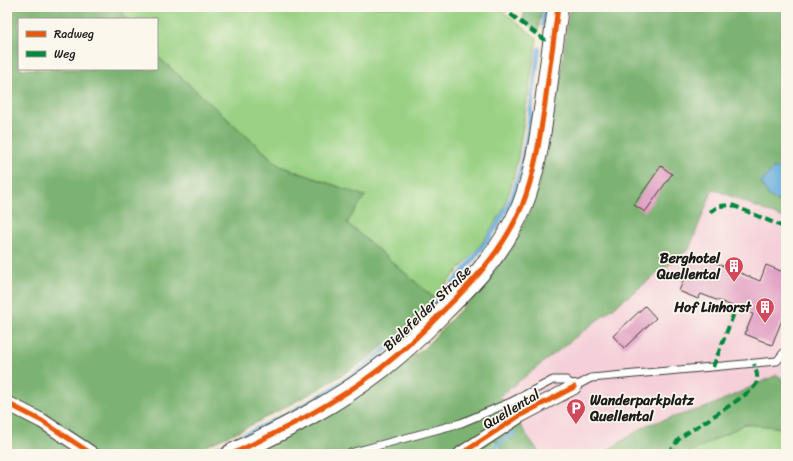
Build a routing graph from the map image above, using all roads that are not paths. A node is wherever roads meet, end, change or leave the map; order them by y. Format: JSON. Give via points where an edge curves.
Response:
{"nodes":[{"id":1,"x":558,"y":7,"type":"edge"},
{"id":2,"x":786,"y":350,"type":"edge"},
{"id":3,"x":574,"y":387,"type":"junction"},
{"id":4,"x":7,"y":403,"type":"edge"},
{"id":5,"x":92,"y":454,"type":"edge"},
{"id":6,"x":232,"y":454,"type":"edge"},
{"id":7,"x":347,"y":454,"type":"edge"},
{"id":8,"x":461,"y":454,"type":"edge"}],
"edges":[{"from":1,"to":6,"type":"main road","name":"Bielefelder Straße","via":[[540,136],[533,168],[522,205],[513,224],[478,277],[380,369],[299,420]]},
{"from":2,"to":3,"type":"lane","name":"Quellental","via":[[777,361],[591,378]]},
{"from":3,"to":7,"type":"lane","via":[[566,380],[553,380],[511,402],[461,423]]},
{"from":3,"to":8,"type":"street","name":"Quellental","via":[[519,416]]},
{"from":4,"to":5,"type":"street","via":[[42,421]]}]}
